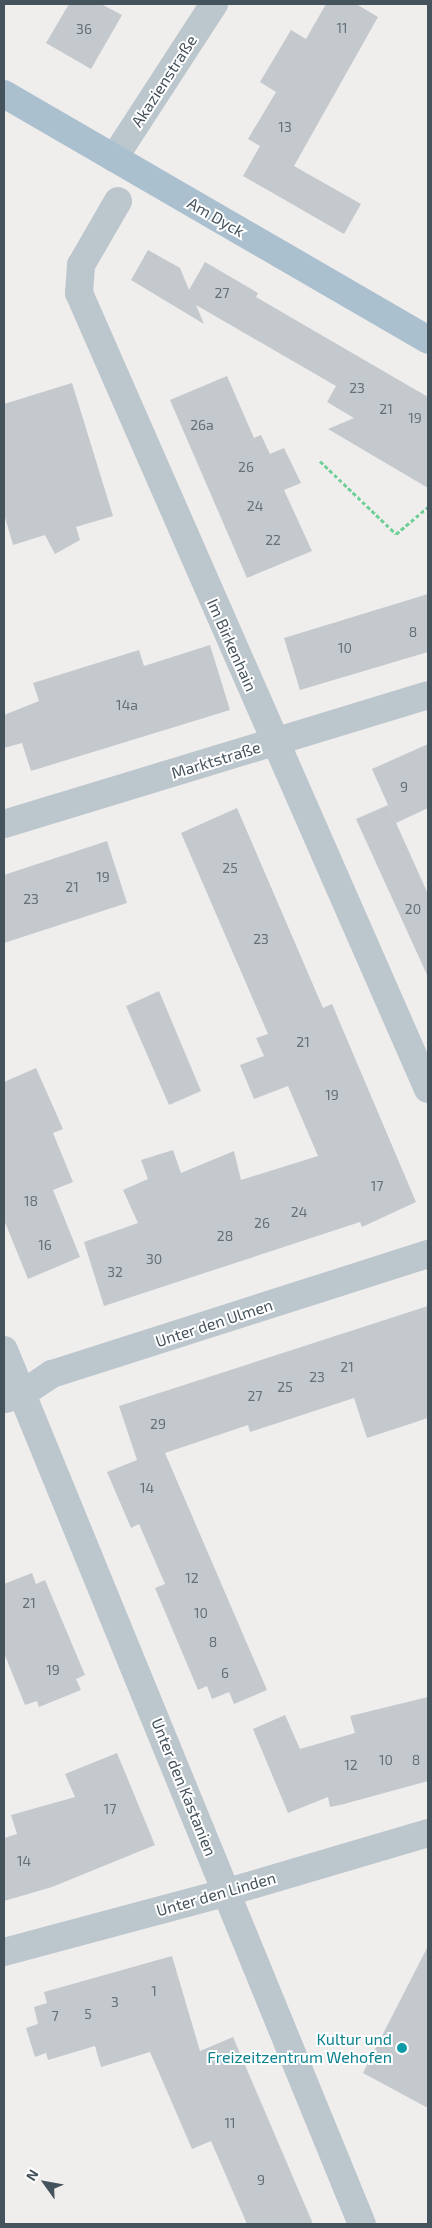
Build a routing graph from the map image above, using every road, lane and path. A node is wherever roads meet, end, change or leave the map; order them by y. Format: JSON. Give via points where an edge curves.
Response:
{"nodes":[{"id":1,"x":214,"y":4,"type":"edge"},
{"id":2,"x":4,"y":94,"type":"edge"},
{"id":3,"x":114,"y":158,"type":"junction"},
{"id":4,"x":118,"y":201,"type":"dead end"},
{"id":5,"x":428,"y":340,"type":"edge"},
{"id":6,"x":320,"y":461,"type":"dead end"},
{"id":7,"x":428,"y":507,"type":"edge"},
{"id":8,"x":428,"y":695,"type":"edge"},
{"id":9,"x":275,"y":742,"type":"junction"},
{"id":10,"x":4,"y":824,"type":"edge"},
{"id":11,"x":428,"y":1089,"type":"edge"},
{"id":12,"x":428,"y":1254,"type":"edge"},
{"id":13,"x":4,"y":1350,"type":"edge"},
{"id":14,"x":13,"y":1396,"type":"edge"},
{"id":15,"x":428,"y":1833,"type":"edge"},
{"id":16,"x":228,"y":1892,"type":"junction"},
{"id":17,"x":4,"y":1952,"type":"edge"},
{"id":18,"x":362,"y":2224,"type":"edge"}],
"edges":[{"from":1,"to":3,"type":"street","name":"Akazienstraße"},
{"from":2,"to":3,"type":"main road","name":"Am Dyck"},
{"from":3,"to":5,"type":"main road","name":"Am Dyck"},
{"from":4,"to":9,"type":"street","name":"Im Birkenhain","via":[[81,265],[79,293]]},
{"from":6,"to":7,"type":"path","via":[[396,534]]},
{"from":8,"to":9,"type":"street","name":"Marktstraße"},
{"from":9,"to":10,"type":"street","name":"Marktstraße"},
{"from":9,"to":11,"type":"street","name":"Im Birkenhain"},
{"from":12,"to":14,"type":"street","name":"Unter den Ulmen","via":[[52,1374]]},
{"from":13,"to":14,"type":"street","name":"Unter den Kastanien"},
{"from":14,"to":16,"type":"street","name":"Unter den Kastanien"},
{"from":15,"to":16,"type":"street","name":"Unter den Linden"},
{"from":16,"to":17,"type":"street","name":"Unter den Linden"},
{"from":16,"to":18,"type":"street","name":"Unter den Kastanien"}]}
